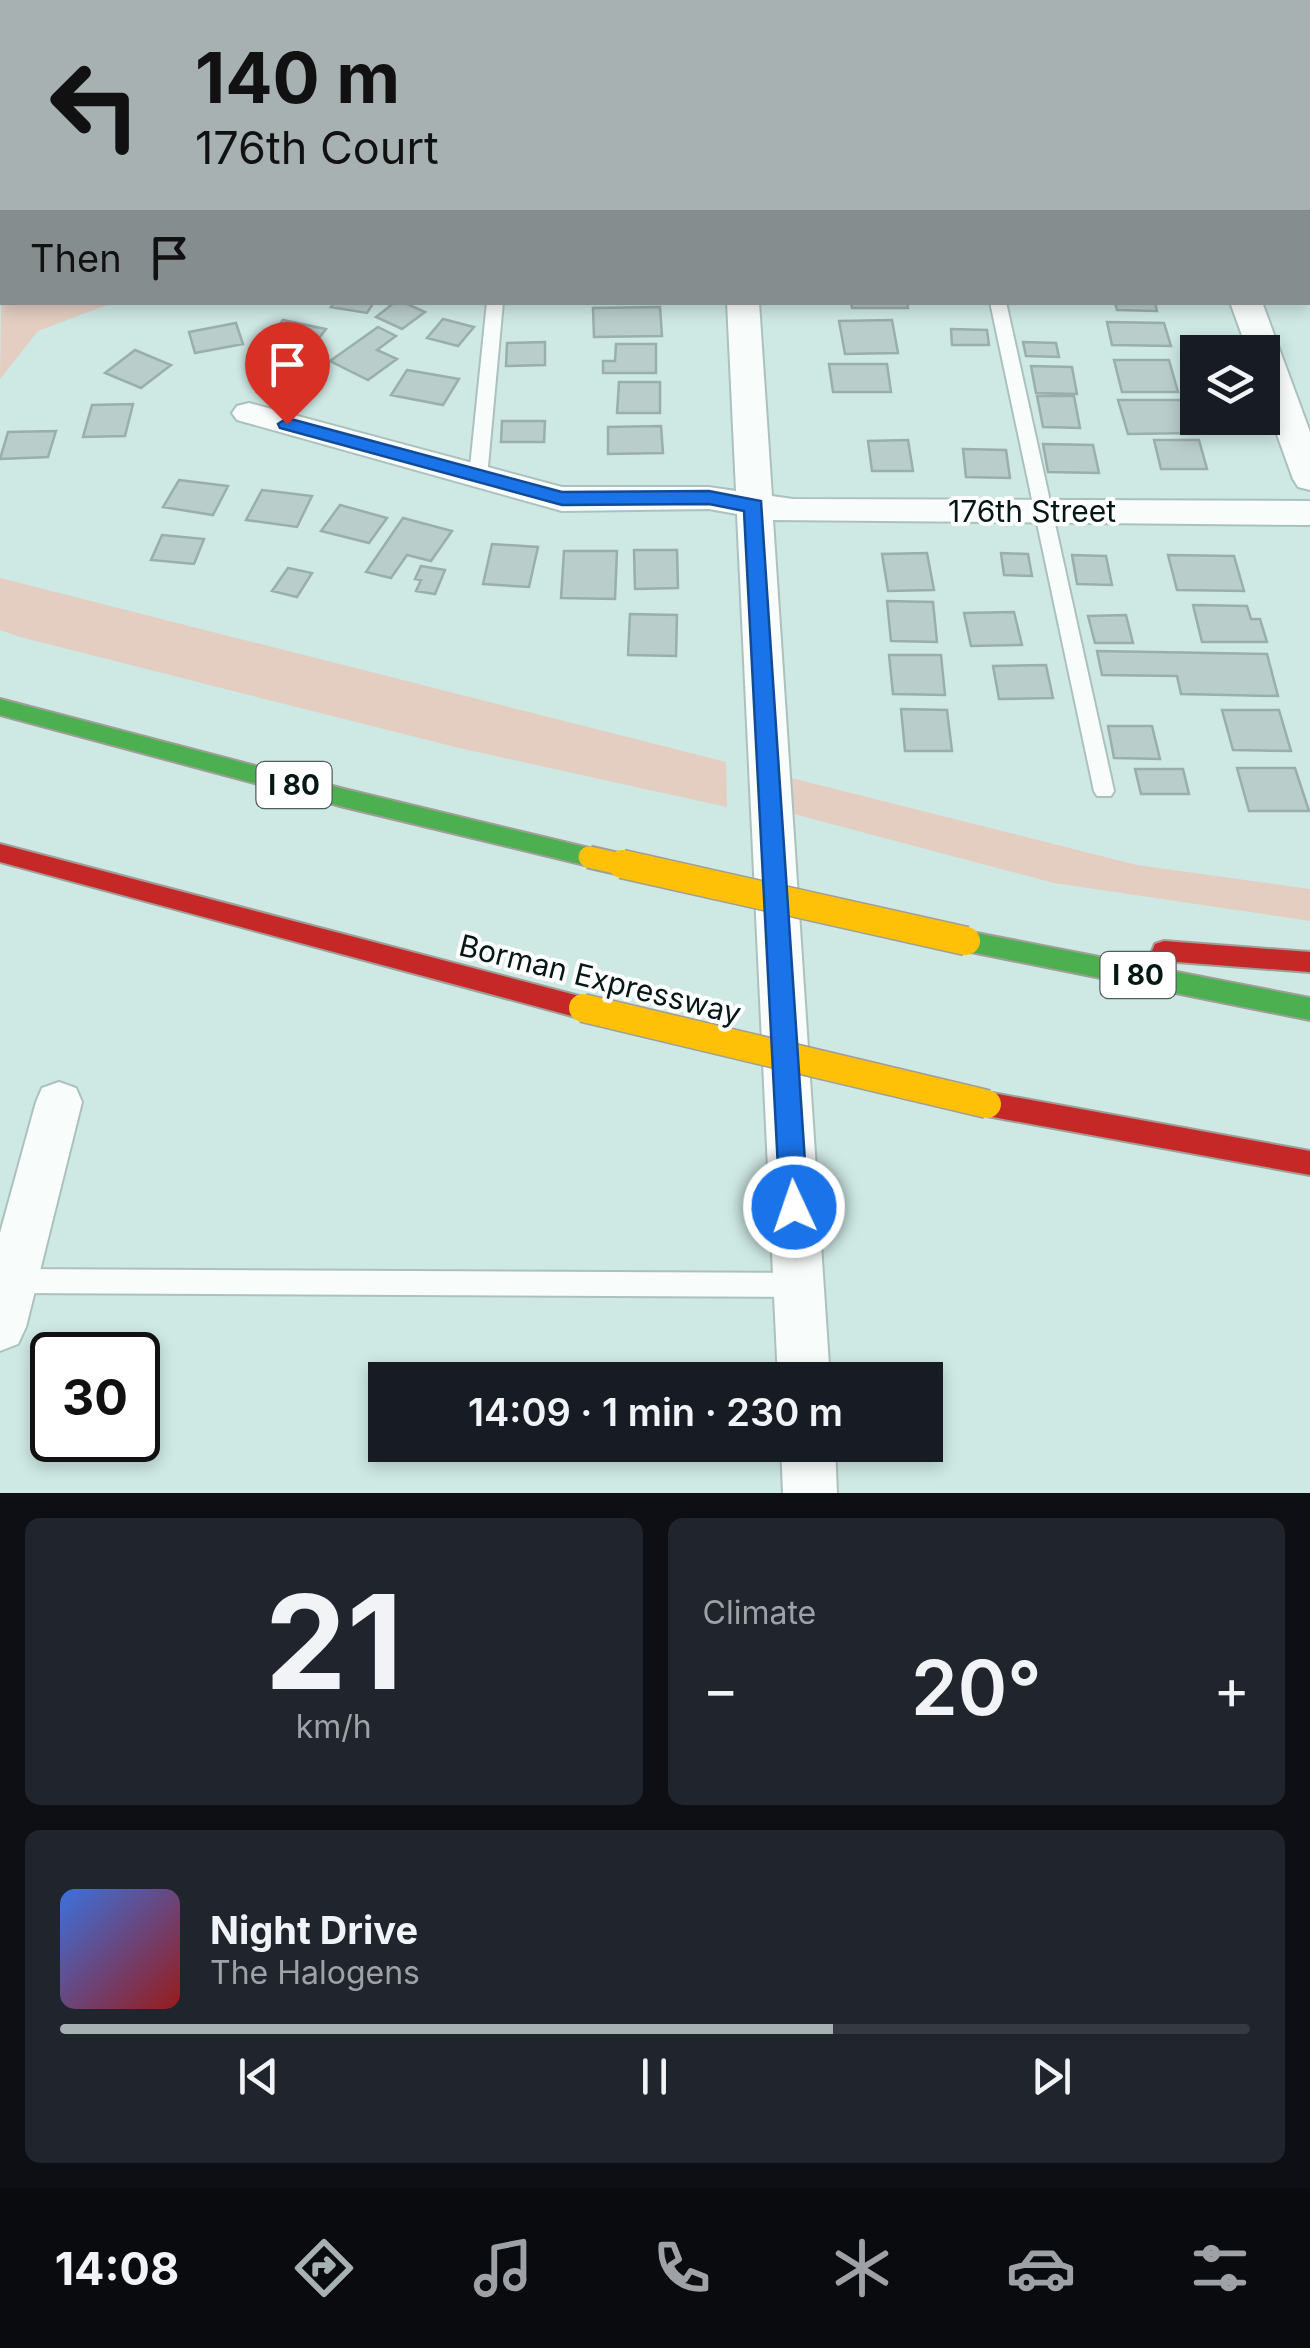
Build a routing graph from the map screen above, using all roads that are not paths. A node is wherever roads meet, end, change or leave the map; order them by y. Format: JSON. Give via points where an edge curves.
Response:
{"nodes":[{"id":1,"x":495,"y":305,"type":"edge"},
{"id":2,"x":743,"y":305,"type":"edge"},
{"id":3,"x":999,"y":305,"type":"edge"},
{"id":4,"x":1247,"y":305,"type":"edge"},
{"id":5,"x":249,"y":413,"type":"dead end"},
{"id":6,"x":478,"y":477,"type":"junction"},
{"id":7,"x":1310,"y":479,"type":"edge"},
{"id":8,"x":754,"y":506,"type":"junction"},
{"id":9,"x":1043,"y":512,"type":"junction"},
{"id":10,"x":1310,"y":513,"type":"edge"},
{"id":11,"x":0,"y":707,"type":"edge"},
{"id":12,"x":1104,"y":791,"type":"dead end"},
{"id":13,"x":0,"y":853,"type":"edge"},
{"id":14,"x":966,"y":940,"type":"junction"},
{"id":15,"x":1310,"y":962,"type":"edge"},
{"id":16,"x":1310,"y":1009,"type":"edge"},
{"id":17,"x":59,"y":1102,"type":"dead end"},
{"id":18,"x":1310,"y":1163,"type":"edge"},
{"id":19,"x":798,"y":1285,"type":"junction"},
{"id":20,"x":6,"y":1304,"type":"edge"},
{"id":21,"x":803,"y":1362,"type":"edge"},
{"id":22,"x":809,"y":1462,"type":"edge"},
{"id":23,"x":810,"y":1493,"type":"edge"}],
"edges":[{"from":1,"to":6,"type":"lane"},
{"from":2,"to":8,"type":"street"},
{"from":3,"to":9,"type":"lane"},
{"from":4,"to":7,"type":"street"},
{"from":5,"to":6,"type":"street","name":"176th Street"},
{"from":6,"to":8,"type":"street","name":"176th Street","via":[[562,499],[709,498]]},
{"from":8,"to":9,"type":"street","name":"176th Street"},
{"from":8,"to":19,"type":"street"},
{"from":9,"to":10,"type":"street","name":"176th Street"},
{"from":9,"to":12,"type":"lane"},
{"from":11,"to":14,"type":"highway","number":"I 80","bridge":true,"via":[[344,798]]},
{"from":13,"to":18,"type":"highway","name":"Borman Expressway","bridge":true,"via":[[583,1008],[987,1104]]},
{"from":14,"to":15,"type":"highway"},
{"from":14,"to":16,"type":"highway","number":"I 80"},
{"from":17,"to":20,"type":"street"},
{"from":19,"to":20,"type":"lane"},
{"from":19,"to":21,"type":"street"},
{"from":22,"to":23,"type":"street"}]}
